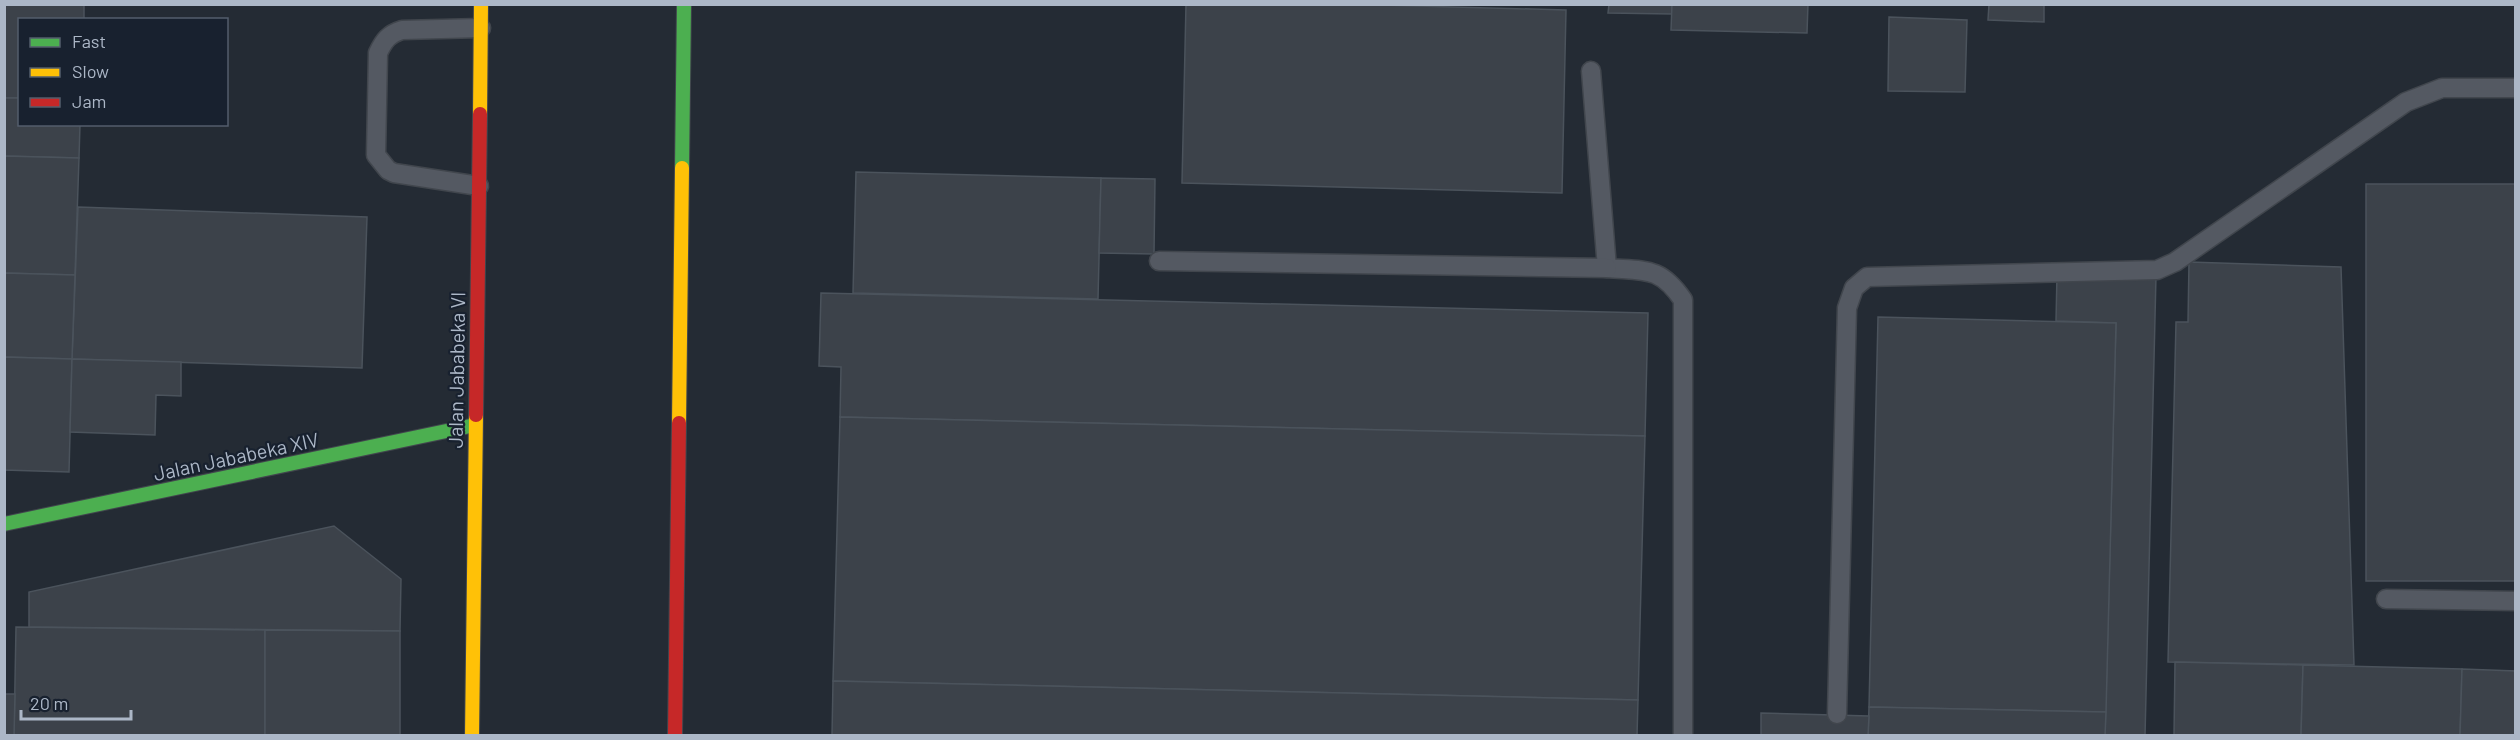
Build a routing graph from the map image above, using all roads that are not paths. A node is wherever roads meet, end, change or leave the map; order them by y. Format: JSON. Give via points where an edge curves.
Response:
{"nodes":[{"id":1,"x":481,"y":4,"type":"edge"},
{"id":2,"x":684,"y":4,"type":"edge"},
{"id":3,"x":481,"y":28,"type":"junction"},
{"id":4,"x":1591,"y":71,"type":"dead end"},
{"id":5,"x":2516,"y":88,"type":"edge"},
{"id":6,"x":478,"y":186,"type":"junction"},
{"id":7,"x":1159,"y":261,"type":"dead end"},
{"id":8,"x":1607,"y":268,"type":"junction"},
{"id":9,"x":475,"y":425,"type":"junction"},
{"id":10,"x":4,"y":524,"type":"edge"},
{"id":11,"x":2386,"y":599,"type":"dead end"},
{"id":12,"x":2516,"y":601,"type":"edge"},
{"id":13,"x":1837,"y":714,"type":"dead end"},
{"id":14,"x":472,"y":735,"type":"edge"},
{"id":15,"x":675,"y":735,"type":"edge"},
{"id":16,"x":1683,"y":735,"type":"edge"}],
"edges":[{"from":1,"to":3,"type":"street","name":"Jalan Jababeka VI"},
{"from":2,"to":15,"type":"street"},
{"from":3,"to":6,"type":"street","name":"Jalan Jababeka VI"},
{"from":3,"to":6,"type":"lane","via":[[402,30],[391,33],[384,41],[378,52],[376,155],[394,173]]},
{"from":4,"to":8,"type":"lane"},
{"from":5,"to":13,"type":"lane","via":[[2442,88],[2406,102],[2175,262],[2157,270],[1867,277],[1854,288],[1847,308]]},
{"from":6,"to":9,"type":"street","name":"Jalan Jababeka VI"},
{"from":7,"to":8,"type":"lane"},
{"from":8,"to":16,"type":"lane","via":[[1654,272],[1672,284],[1683,300]]},
{"from":9,"to":10,"type":"street","name":"Jalan Jababeka XIV"},
{"from":9,"to":14,"type":"street","name":"Jalan Jababeka VI"},
{"from":11,"to":12,"type":"lane"}]}
